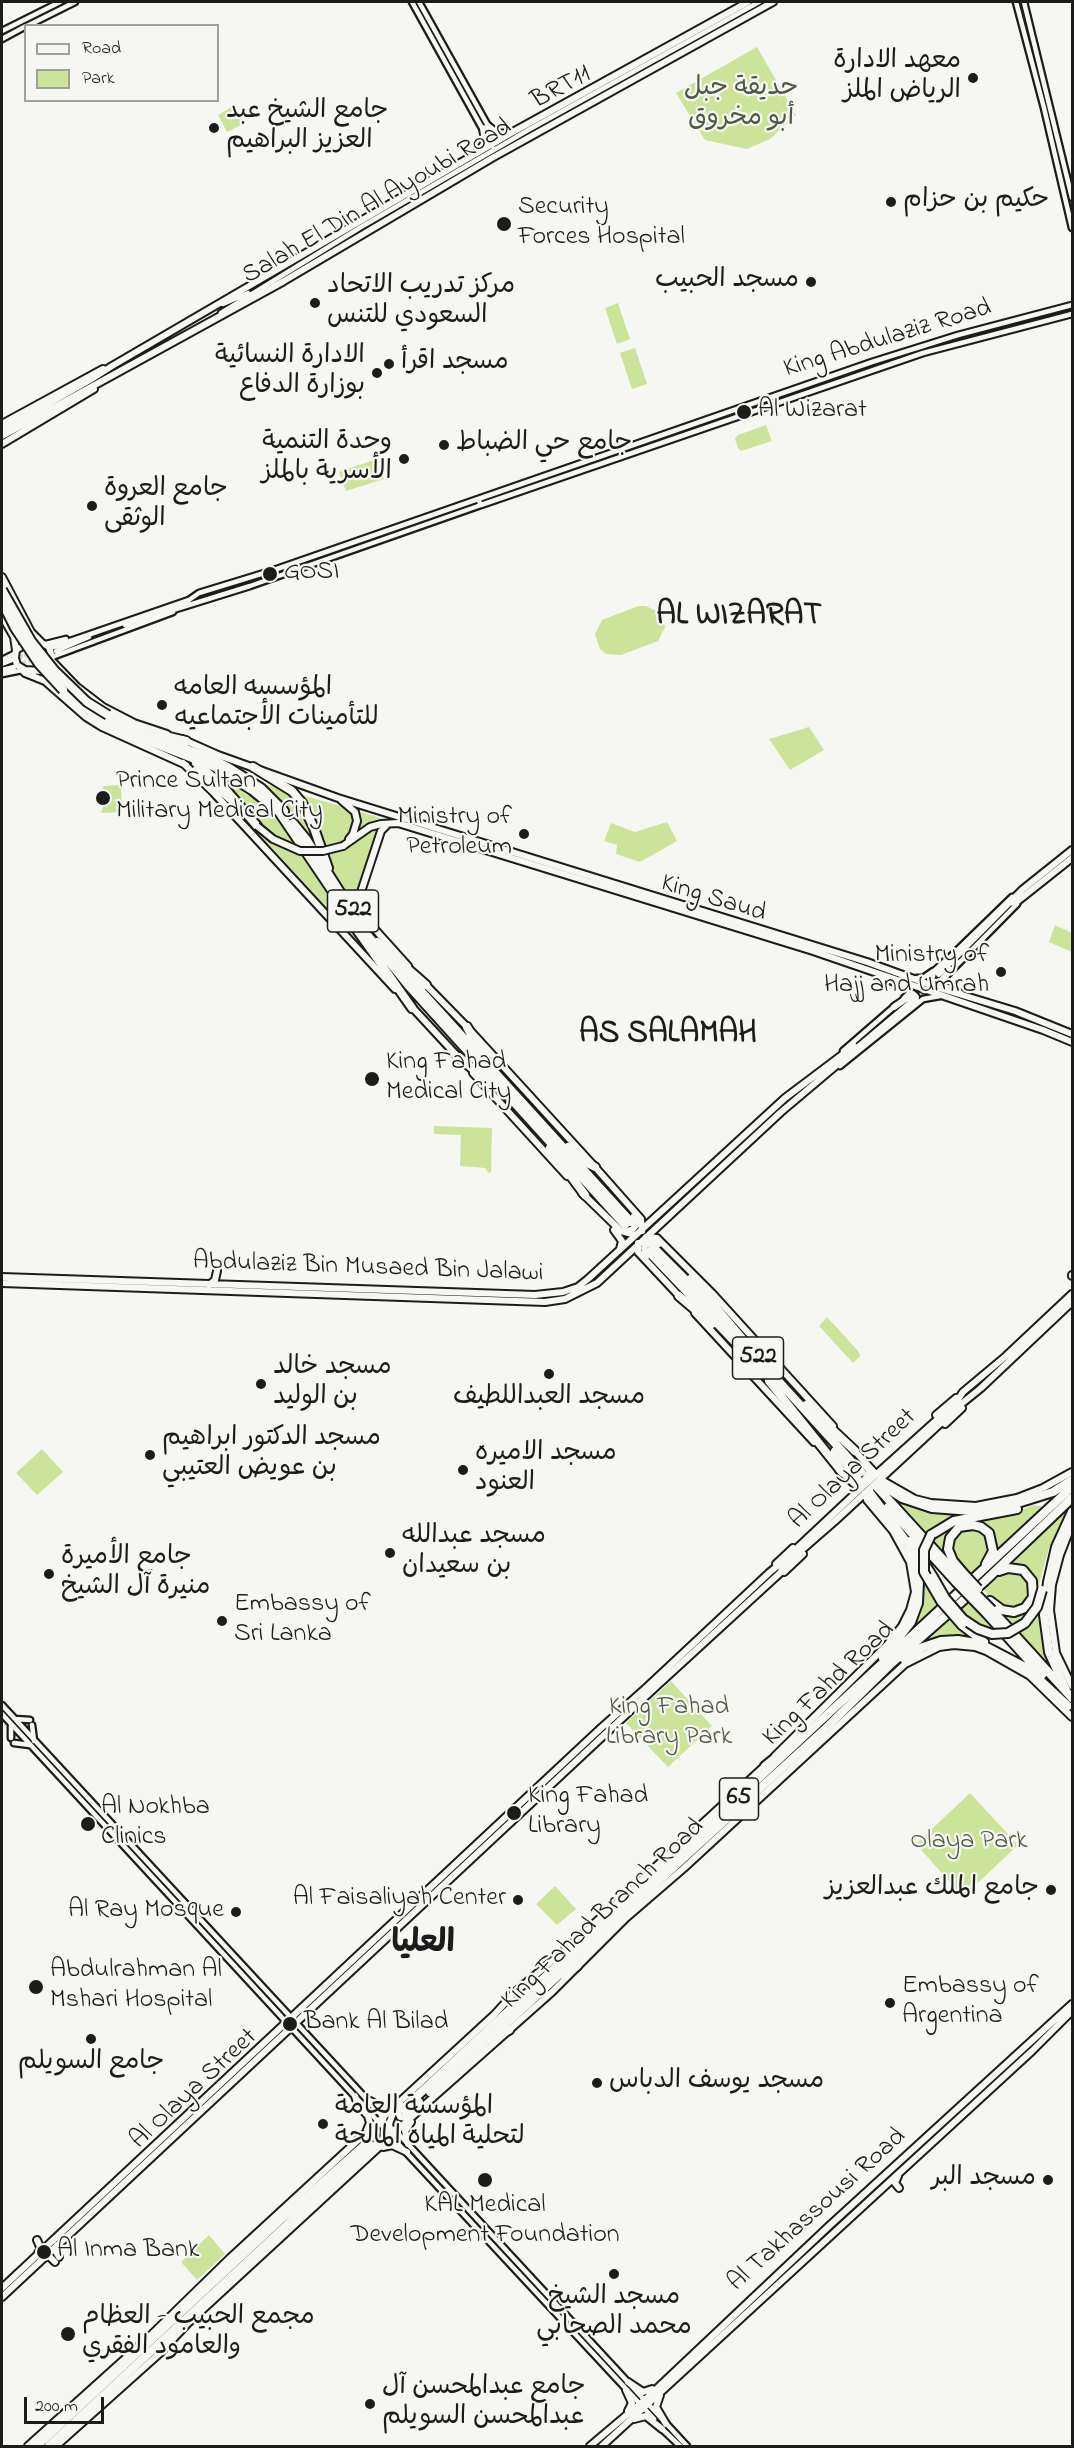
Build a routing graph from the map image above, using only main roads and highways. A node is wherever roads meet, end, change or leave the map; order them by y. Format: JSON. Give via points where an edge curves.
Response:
{"nodes":[{"id":1,"x":60,"y":2,"type":"edge"},
{"id":2,"x":75,"y":2,"type":"edge"},
{"id":3,"x":412,"y":2,"type":"edge"},
{"id":4,"x":419,"y":2,"type":"edge"},
{"id":5,"x":748,"y":2,"type":"edge"},
{"id":6,"x":759,"y":2,"type":"edge"},
{"id":7,"x":773,"y":2,"type":"edge"},
{"id":8,"x":1016,"y":2,"type":"edge"},
{"id":9,"x":1024,"y":2,"type":"edge"},
{"id":10,"x":30,"y":24,"type":"edge"},
{"id":11,"x":24,"y":27,"type":"edge"},
{"id":12,"x":2,"y":31,"type":"edge"},
{"id":13,"x":2,"y":39,"type":"edge"},
{"id":14,"x":486,"y":127,"type":"junction"},
{"id":15,"x":511,"y":133,"type":"junction"},
{"id":16,"x":497,"y":148,"type":"junction"},
{"id":17,"x":478,"y":153,"type":"junction"},
{"id":18,"x":1072,"y":198,"type":"edge"},
{"id":19,"x":1072,"y":228,"type":"edge"},
{"id":20,"x":261,"y":287,"type":"junction"},
{"id":21,"x":1072,"y":305,"type":"edge"},
{"id":22,"x":213,"y":307,"type":"junction"},
{"id":23,"x":1072,"y":314,"type":"edge"},
{"id":24,"x":215,"y":320,"type":"junction"},
{"id":25,"x":112,"y":366,"type":"junction"},
{"id":26,"x":102,"y":382,"type":"junction"},
{"id":27,"x":2,"y":424,"type":"edge"},
{"id":28,"x":2,"y":430,"type":"edge"},
{"id":29,"x":2,"y":436,"type":"edge"},
{"id":30,"x":2,"y":444,"type":"edge"},
{"id":31,"x":476,"y":499,"type":"junction"},
{"id":32,"x":479,"y":506,"type":"junction"},
{"id":33,"x":2,"y":577,"type":"edge"},
{"id":34,"x":2,"y":583,"type":"edge"},
{"id":35,"x":2,"y":591,"type":"edge"},
{"id":36,"x":199,"y":593,"type":"junction"},
{"id":37,"x":2,"y":602,"type":"edge"},
{"id":38,"x":2,"y":611,"type":"edge"},
{"id":39,"x":2,"y":616,"type":"edge"},
{"id":40,"x":19,"y":627,"type":"junction"},
{"id":41,"x":44,"y":643,"type":"junction"},
{"id":42,"x":53,"y":654,"type":"junction"},
{"id":43,"x":14,"y":655,"type":"junction"},
{"id":44,"x":2,"y":662,"type":"edge"},
{"id":45,"x":20,"y":668,"type":"junction"},
{"id":46,"x":2,"y":672,"type":"edge"},
{"id":47,"x":70,"y":681,"type":"junction"},
{"id":48,"x":68,"y":701,"type":"junction"},
{"id":49,"x":134,"y":729,"type":"junction"},
{"id":50,"x":186,"y":741,"type":"junction"},
{"id":51,"x":184,"y":759,"type":"junction"},
{"id":52,"x":253,"y":767,"type":"junction"},
{"id":53,"x":337,"y":797,"type":"junction"},
{"id":54,"x":389,"y":824,"type":"junction"},
{"id":55,"x":257,"y":826,"type":"joint"},
{"id":56,"x":343,"y":846,"type":"junction"},
{"id":57,"x":1072,"y":850,"type":"edge"},
{"id":58,"x":1072,"y":858,"type":"edge"},
{"id":59,"x":326,"y":876,"type":"junction"},
{"id":60,"x":1034,"y":888,"type":"junction"},
{"id":61,"x":1022,"y":890,"type":"junction"},
{"id":62,"x":375,"y":940,"type":"junction"},
{"id":63,"x":947,"y":960,"type":"junction"},
{"id":64,"x":858,"y":967,"type":"junction"},
{"id":65,"x":951,"y":970,"type":"junction"},
{"id":66,"x":911,"y":978,"type":"junction"},
{"id":67,"x":426,"y":985,"type":"junction"},
{"id":68,"x":931,"y":987,"type":"junction"},
{"id":69,"x":942,"y":996,"type":"junction"},
{"id":70,"x":968,"y":996,"type":"junction"},
{"id":71,"x":894,"y":1006,"type":"junction"},
{"id":72,"x":412,"y":1008,"type":"junction"},
{"id":73,"x":902,"y":1016,"type":"junction"},
{"id":74,"x":467,"y":1027,"type":"junction"},
{"id":75,"x":1072,"y":1034,"type":"edge"},
{"id":76,"x":1072,"y":1042,"type":"edge"},
{"id":77,"x":459,"y":1057,"type":"junction"},
{"id":78,"x":830,"y":1072,"type":"junction"},
{"id":79,"x":806,"y":1081,"type":"junction"},
{"id":80,"x":505,"y":1086,"type":"junction"},
{"id":81,"x":512,"y":1103,"type":"junction"},
{"id":82,"x":533,"y":1125,"type":"junction"},
{"id":83,"x":548,"y":1131,"type":"junction"},
{"id":84,"x":596,"y":1167,"type":"junction"},
{"id":85,"x":689,"y":1187,"type":"junction"},
{"id":86,"x":585,"y":1195,"type":"junction"},
{"id":87,"x":620,"y":1196,"type":"junction"},
{"id":88,"x":594,"y":1205,"type":"junction"},
{"id":89,"x":666,"y":1217,"type":"junction"},
{"id":90,"x":641,"y":1236,"type":"junction"},
{"id":91,"x":618,"y":1252,"type":"junction"},
{"id":92,"x":677,"y":1259,"type":"junction"},
{"id":93,"x":652,"y":1265,"type":"junction"},
{"id":94,"x":683,"y":1265,"type":"junction"},
{"id":95,"x":614,"y":1267,"type":"junction"},
{"id":96,"x":217,"y":1271,"type":"dead end"},
{"id":97,"x":2,"y":1277,"type":"edge"},
{"id":98,"x":222,"y":1279,"type":"dead end"},
{"id":99,"x":17,"y":1281,"type":"junction"},
{"id":100,"x":693,"y":1281,"type":"junction"},
{"id":101,"x":47,"y":1282,"type":"junction"},
{"id":102,"x":2,"y":1283,"type":"edge"},
{"id":103,"x":209,"y":1285,"type":"junction"},
{"id":104,"x":230,"y":1285,"type":"junction"},
{"id":105,"x":1072,"y":1294,"type":"edge"},
{"id":106,"x":679,"y":1296,"type":"junction"},
{"id":107,"x":1072,"y":1302,"type":"edge"},
{"id":108,"x":753,"y":1353,"type":"junction"},
{"id":109,"x":757,"y":1365,"type":"junction"},
{"id":110,"x":770,"y":1371,"type":"junction"},
{"id":111,"x":981,"y":1388,"type":"junction"},
{"id":112,"x":963,"y":1392,"type":"junction"},
{"id":113,"x":950,"y":1411,"type":"junction"},
{"id":114,"x":837,"y":1449,"type":"junction"},
{"id":115,"x":855,"y":1451,"type":"junction"},
{"id":116,"x":842,"y":1472,"type":"junction"},
{"id":117,"x":861,"y":1472,"type":"junction"},
{"id":118,"x":1072,"y":1472,"type":"edge"},
{"id":119,"x":872,"y":1479,"type":"junction"},
{"id":120,"x":1072,"y":1480,"type":"edge"},
{"id":121,"x":1072,"y":1487,"type":"edge"},
{"id":122,"x":872,"y":1488,"type":"junction"},
{"id":123,"x":1053,"y":1492,"type":"junction"},
{"id":124,"x":905,"y":1494,"type":"junction"},
{"id":125,"x":1072,"y":1498,"type":"edge"},
{"id":126,"x":1072,"y":1510,"type":"edge"},
{"id":127,"x":878,"y":1512,"type":"junction"},
{"id":128,"x":888,"y":1514,"type":"junction"},
{"id":129,"x":1072,"y":1524,"type":"edge"},
{"id":130,"x":788,"y":1560,"type":"junction"},
{"id":131,"x":960,"y":1578,"type":"junction"},
{"id":132,"x":983,"y":1578,"type":"junction"},
{"id":133,"x":757,"y":1584,"type":"junction"},
{"id":134,"x":764,"y":1587,"type":"junction"},
{"id":135,"x":990,"y":1601,"type":"junction"},
{"id":136,"x":989,"y":1612,"type":"junction"},
{"id":137,"x":1011,"y":1629,"type":"junction"},
{"id":138,"x":994,"y":1649,"type":"junction"},
{"id":139,"x":658,"y":1681,"type":"junction"},
{"id":140,"x":1069,"y":1688,"type":"edge"},
{"id":141,"x":649,"y":1689,"type":"junction"},
{"id":142,"x":860,"y":1689,"type":"junction"},
{"id":143,"x":1072,"y":1698,"type":"edge"},
{"id":144,"x":2,"y":1705,"type":"edge"},
{"id":145,"x":1070,"y":1708,"type":"edge"},
{"id":146,"x":2,"y":1714,"type":"edge"},
{"id":147,"x":1072,"y":1717,"type":"edge"},
{"id":148,"x":12,"y":1721,"type":"junction"},
{"id":149,"x":824,"y":1730,"type":"junction"},
{"id":150,"x":810,"y":1732,"type":"junction"},
{"id":151,"x":32,"y":1743,"type":"junction"},
{"id":152,"x":765,"y":1766,"type":"junction"},
{"id":153,"x":789,"y":1771,"type":"junction"},
{"id":154,"x":102,"y":1822,"type":"junction"},
{"id":155,"x":115,"y":1828,"type":"junction"},
{"id":156,"x":426,"y":1891,"type":"junction"},
{"id":157,"x":434,"y":1894,"type":"junction"},
{"id":158,"x":416,"y":1906,"type":"junction"},
{"id":159,"x":184,"y":1911,"type":"junction"},
{"id":160,"x":197,"y":1916,"type":"junction"},
{"id":161,"x":598,"y":1919,"type":"junction"},
{"id":162,"x":570,"y":1946,"type":"joint"},
{"id":163,"x":577,"y":1966,"type":"junction"},
{"id":164,"x":536,"y":1979,"type":"junction"},
{"id":165,"x":530,"y":2002,"type":"junction"},
{"id":166,"x":1072,"y":2002,"type":"edge"},
{"id":167,"x":1072,"y":2013,"type":"edge"},
{"id":168,"x":1063,"y":2016,"type":"junction"},
{"id":169,"x":289,"y":2024,"type":"junction"},
{"id":170,"x":509,"y":2030,"type":"junction"},
{"id":171,"x":476,"y":2049,"type":"junction"},
{"id":172,"x":1032,"y":2051,"type":"junction"},
{"id":173,"x":1011,"y":2059,"type":"junction"},
{"id":174,"x":410,"y":2092,"type":"junction"},
{"id":175,"x":355,"y":2096,"type":"junction"},
{"id":176,"x":368,"y":2100,"type":"junction"},
{"id":177,"x":401,"y":2100,"type":"junction"},
{"id":178,"x":429,"y":2101,"type":"junction"},
{"id":179,"x":381,"y":2120,"type":"junction"},
{"id":180,"x":387,"y":2126,"type":"junction"},
{"id":181,"x":394,"y":2134,"type":"junction"},
{"id":182,"x":356,"y":2144,"type":"junction"},
{"id":183,"x":408,"y":2144,"type":"junction"},
{"id":184,"x":407,"y":2152,"type":"junction"},
{"id":185,"x":344,"y":2155,"type":"junction"},
{"id":186,"x":361,"y":2164,"type":"junction"},
{"id":187,"x":901,"y":2165,"type":"junction"},
{"id":188,"x":878,"y":2173,"type":"dead end"},
{"id":189,"x":873,"y":2186,"type":"junction"},
{"id":190,"x":899,"y":2188,"type":"dead end"},
{"id":191,"x":872,"y":2196,"type":"junction"},
{"id":192,"x":56,"y":2241,"type":"junction"},
{"id":193,"x":259,"y":2250,"type":"junction"},
{"id":194,"x":38,"y":2256,"type":"junction"},
{"id":195,"x":242,"y":2256,"type":"junction"},
{"id":196,"x":2,"y":2288,"type":"edge"},
{"id":197,"x":223,"y":2291,"type":"junction"},
{"id":198,"x":2,"y":2296,"type":"edge"},
{"id":199,"x":182,"y":2306,"type":"junction"},
{"id":200,"x":660,"y":2384,"type":"junction"},
{"id":201,"x":628,"y":2386,"type":"junction"},
{"id":202,"x":661,"y":2393,"type":"junction"},
{"id":203,"x":643,"y":2404,"type":"junction"},
{"id":204,"x":625,"y":2420,"type":"junction"},
{"id":205,"x":664,"y":2426,"type":"junction"},
{"id":206,"x":28,"y":2446,"type":"edge"},
{"id":207,"x":37,"y":2446,"type":"edge"},
{"id":208,"x":49,"y":2446,"type":"edge"},
{"id":209,"x":56,"y":2446,"type":"edge"},
{"id":210,"x":590,"y":2446,"type":"edge"},
{"id":211,"x":602,"y":2446,"type":"edge"},
{"id":212,"x":680,"y":2446,"type":"edge"},
{"id":213,"x":687,"y":2446,"type":"edge"}],
"edges":[{"from":1,"to":12,"type":"main road"},
{"from":2,"to":10,"type":"main road"},
{"from":3,"to":14,"type":"main road"},
{"from":4,"to":14,"type":"main road"},
{"from":5,"to":15,"type":"main road","name":"Salah El Din Al Ayoubi Road"},
{"from":6,"to":16,"type":"main road","name":"BRT11"},
{"from":7,"to":16,"type":"main road","name":"Salah El Din Al Ayoubi Road"},
{"from":8,"to":19,"type":"main road"},
{"from":9,"to":18,"type":"main road"},
{"from":11,"to":13,"type":"main road"},
{"from":14,"to":15,"type":"main road","via":[[498,134]]},
{"from":14,"to":16,"type":"main road"},
{"from":14,"to":17,"type":"main road","via":[[485,142]]},
{"from":15,"to":16,"type":"main road","name":"Salah El Din Al Ayoubi Road"},
{"from":16,"to":17,"type":"main road","name":"Salah El Din Al Ayoubi Road"},
{"from":16,"to":20,"type":"main road","name":"BRT11"},
{"from":16,"to":24,"type":"main road","name":"Salah El Din Al Ayoubi Road"},
{"from":17,"to":22,"type":"main road","name":"Salah El Din Al Ayoubi Road"},
{"from":20,"to":22,"type":"main road","name":"BRT11"},
{"from":20,"to":24,"type":"main road","name":"BRT11"},
{"from":21,"to":31,"type":"main road","name":"King Abdulaziz Road","via":[[872,362]]},
{"from":22,"to":25,"type":"main road","name":"Salah El Din Al Ayoubi Road"},
{"from":23,"to":32,"type":"main road","name":"King Abdulaziz Road","via":[[923,353]]},
{"from":24,"to":26,"type":"main road","name":"Salah El Din Al Ayoubi Road"},
{"from":25,"to":27,"type":"main road"},
{"from":25,"to":28,"type":"main road","name":"Salah El Din Al Ayoubi Road"},
{"from":26,"to":29,"type":"main road","name":"Salah El Din Al Ayoubi Road"},
{"from":26,"to":30,"type":"main road"},
{"from":31,"to":32,"type":"main road"},
{"from":31,"to":36,"type":"main road","name":"King Abdulaziz Road"},
{"from":32,"to":42,"type":"main road","name":"King Abdulaziz Road"},
{"from":33,"to":41,"type":"main road","via":[[30,632]]},
{"from":34,"to":40,"type":"main road","bridge":true},
{"from":35,"to":40,"type":"highway","bridge":true},
{"from":36,"to":41,"type":"main road","via":[[64,640]]},
{"from":36,"to":42,"type":"main road","name":"King Abdulaziz Road"},
{"from":37,"to":40,"type":"highway","bridge":true},
{"from":38,"to":40,"type":"highway","bridge":true},
{"from":39,"to":43,"type":"main road","via":[[14,637]]},
{"from":40,"to":49,"type":"highway","bridge":true,"via":[[42,657],[87,702]]},
{"from":40,"to":51,"type":"highway","number":"522","bridge":true,"via":[[39,664],[63,690],[118,729]]},
{"from":41,"to":42,"type":"main road"},
{"from":41,"to":43,"type":"main road","via":[[27,643]]},
{"from":42,"to":45,"type":"main road","via":[[42,671]]},
{"from":42,"to":47,"type":"main road","name":"King Saud"},
{"from":43,"to":44,"type":"main road"},
{"from":43,"to":45,"type":"main road"},
{"from":45,"to":46,"type":"main road"},
{"from":45,"to":46,"type":"main road"},
{"from":45,"to":48,"type":"main road","via":[[45,681]]},
{"from":47,"to":48,"type":"main road","via":[[62,677],[57,682]]},
{"from":47,"to":50,"type":"main road","name":"King Saud","via":[[103,707]]},
{"from":48,"to":51,"type":"main road","via":[[102,727]]},
{"from":49,"to":50,"type":"highway"},
{"from":49,"to":59,"type":"highway","number":"522","via":[[210,758],[261,788],[306,839]]},
{"from":50,"to":52,"type":"main road","name":"King Saud"},
{"from":51,"to":55,"type":"highway","via":[[220,783]]},
{"from":51,"to":59,"type":"highway","number":"522","via":[[215,767],[269,803]]},
{"from":51,"to":72,"type":"main road"},
{"from":52,"to":53,"type":"main road","name":"King Saud"},
{"from":52,"to":59,"type":"highway","via":[[292,791],[302,803],[314,828]]},
{"from":53,"to":56,"type":"main road","via":[[355,812],[357,821]]},
{"from":53,"to":66,"type":"main road","name":"King Saud"},
{"from":54,"to":56,"type":"main road","name":"King Saud","via":[[370,827]]},
{"from":54,"to":64,"type":"main road","name":"King Saud","via":[[398,823]]},
{"from":54,"to":67,"type":"main road","via":[[381,831],[359,908]]},
{"from":55,"to":56,"type":"main road","bridge":true,"via":[[273,839],[300,850],[323,851]]},
{"from":57,"to":61,"type":"main road"},
{"from":58,"to":60,"type":"main road"},
{"from":59,"to":62,"type":"highway","number":"522"},
{"from":59,"to":72,"type":"highway","via":[[368,948]]},
{"from":59,"to":81,"type":"highway","number":"522","via":[[335,895],[408,985]]},
{"from":60,"to":61,"type":"main road","via":[[940,975]]},
{"from":60,"to":65,"type":"main road"},
{"from":61,"to":63,"type":"main road","via":[[1000,906]]},
{"from":62,"to":67,"type":"highway"},
{"from":62,"to":80,"type":"highway","number":"522"},
{"from":63,"to":65,"type":"main road","via":[[935,974],[942,978]]},
{"from":63,"to":66,"type":"main road","via":[[923,978]]},
{"from":63,"to":68,"type":"main road","via":[[933,974]]},
{"from":64,"to":68,"type":"main road","name":"King Saud","via":[[914,986]]},
{"from":64,"to":71,"type":"main road","via":[[907,987],[909,993]]},
{"from":65,"to":68,"type":"main road"},
{"from":65,"to":70,"type":"main road","via":[[944,983]]},
{"from":66,"to":68,"type":"main road","name":"King Saud"},
{"from":67,"to":74,"type":"main road"},
{"from":68,"to":69,"type":"main road"},
{"from":68,"to":70,"type":"main road","name":"King Saud"},
{"from":68,"to":71,"type":"main road","via":[[912,992]]},
{"from":69,"to":73,"type":"main road","via":[[923,999]]},
{"from":69,"to":76,"type":"main road"},
{"from":70,"to":75,"type":"main road","name":"King Saud"},
{"from":71,"to":73,"type":"main road","via":[[909,995],[916,997],[917,1002]]},
{"from":71,"to":79,"type":"main road"},
{"from":72,"to":77,"type":"main road"},
{"from":73,"to":78,"type":"main road"},
{"from":74,"to":80,"type":"highway"},
{"from":74,"to":84,"type":"main road"},
{"from":77,"to":81,"type":"highway"},
{"from":77,"to":86,"type":"main road"},
{"from":78,"to":79,"type":"main road","name":"Abdulaziz Bin Musaed Bin Jalawi","via":[[912,999]]},
{"from":78,"to":89,"type":"main road","name":"Abdulaziz Bin Musaed Bin Jalawi"},
{"from":79,"to":85,"type":"main road","name":"Abdulaziz Bin Musaed Bin Jalawi"},
{"from":80,"to":83,"type":"highway","number":"522"},
{"from":81,"to":82,"type":"highway","number":"522"},
{"from":82,"to":83,"type":"highway","number":"522","via":[[628,1223]]},
{"from":82,"to":86,"type":"highway"},
{"from":83,"to":84,"type":"highway"},
{"from":84,"to":87,"type":"main road"},
{"from":85,"to":87,"type":"main road","via":[[646,1219]]},
{"from":85,"to":90,"type":"main road","name":"Abdulaziz Bin Musaed Bin Jalawi"},
{"from":86,"to":88,"type":"main road"},
{"from":87,"to":88,"type":"main road","via":[[636,1218],[637,1224],[630,1231],[622,1230]]},
{"from":87,"to":90,"type":"main road","via":[[641,1219]]},
{"from":88,"to":90,"type":"main road","via":[[621,1232]]},
{"from":88,"to":91,"type":"main road","via":[[621,1238]]},
{"from":89,"to":90,"type":"main road","name":"Abdulaziz Bin Musaed Bin Jalawi"},
{"from":89,"to":92,"type":"main road","via":[[660,1235]]},
{"from":90,"to":91,"type":"main road","name":"Abdulaziz Bin Musaed Bin Jalawi"},
{"from":90,"to":92,"type":"main road","via":[[657,1238]]},
{"from":90,"to":93,"type":"main road","via":[[638,1252]]},
{"from":90,"to":95,"type":"main road"},
{"from":91,"to":104,"type":"main road","name":"Abdulaziz Bin Musaed Bin Jalawi","via":[[578,1287],[554,1294]]},
{"from":92,"to":94,"type":"main road"},
{"from":93,"to":95,"type":"main road","via":[[636,1255]]},
{"from":93,"to":100,"type":"main road","via":[[644,1248],[655,1241]]},
{"from":93,"to":106,"type":"main road"},
{"from":94,"to":100,"type":"main road"},
{"from":94,"to":115,"type":"main road"},
{"from":95,"to":101,"type":"main road","name":"Abdulaziz Bin Musaed Bin Jalawi","via":[[582,1292],[545,1302],[219,1292]]},
{"from":96,"to":103,"type":"main road"},
{"from":97,"to":99,"type":"main road","name":"Abdulaziz Bin Musaed Bin Jalawi"},
{"from":98,"to":104,"type":"main road"},
{"from":99,"to":101,"type":"main road","name":"Abdulaziz Bin Musaed Bin Jalawi"},
{"from":99,"to":102,"type":"main road","name":"Abdulaziz Bin Musaed Bin Jalawi"},
{"from":100,"to":108,"type":"main road","via":[[744,1337]]},
{"from":101,"to":103,"type":"main road","name":"Abdulaziz Bin Musaed Bin Jalawi"},
{"from":103,"to":104,"type":"main road","name":"Abdulaziz Bin Musaed Bin Jalawi"},
{"from":105,"to":112,"type":"main road","name":"Al Olaya Street"},
{"from":106,"to":109,"type":"highway"},
{"from":106,"to":116,"type":"main road"},
{"from":107,"to":111,"type":"main road","name":"Al Olaya Street"},
{"from":108,"to":109,"type":"highway","number":"522","via":[[650,1249]]},
{"from":108,"to":110,"type":"highway","number":"522"},
{"from":109,"to":114,"type":"highway","number":"522"},
{"from":109,"to":116,"type":"highway"},
{"from":110,"to":114,"type":"highway","number":"522"},
{"from":110,"to":115,"type":"highway"},
{"from":111,"to":113,"type":"main road","name":"Al Olaya Street"},
{"from":111,"to":124,"type":"main road","via":[[892,1473],[893,1484]]},
{"from":112,"to":113,"type":"main road","name":"Al Olaya Street"},
{"from":112,"to":117,"type":"main road","via":[[882,1467]]},
{"from":113,"to":119,"type":"main road","name":"Al Olaya Street"},
{"from":113,"to":122,"type":"main road","name":"Al Olaya Street"},
{"from":114,"to":117,"type":"highway"},
{"from":115,"to":116,"type":"main road","via":[[869,1475],[855,1483]]},
{"from":115,"to":117,"type":"main road"},
{"from":116,"to":122,"type":"main road"},
{"from":116,"to":133,"type":"main road","via":[[851,1487],[850,1494]]},
{"from":117,"to":119,"type":"main road","via":[[874,1472]]},
{"from":118,"to":124,"type":"main road","via":[[1017,1498],[976,1506],[931,1503]]},
{"from":119,"to":122,"type":"main road","name":"Al Olaya Street"},
{"from":120,"to":123,"type":"highway"},
{"from":121,"to":132,"type":"highway","name":"King Fahd Road","number":"65"},
{"from":122,"to":123,"type":"highway","via":[[932,1508],[960,1511],[1002,1507]]},
{"from":122,"to":124,"type":"main road"},
{"from":122,"to":127,"type":"main road","via":[[865,1498]]},
{"from":122,"to":128,"type":"highway"},
{"from":122,"to":130,"type":"main road","name":"Al Olaya Street"},
{"from":122,"to":131,"type":"highway"},
{"from":122,"to":131,"type":"highway","via":[[902,1514]]},
{"from":123,"to":138,"type":"highway","bridge":true,"via":[[1017,1508],[954,1521],[931,1535],[924,1550],[924,1572],[940,1601],[962,1625]]},
{"from":125,"to":132,"type":"highway","name":"King Fahd Road","number":"65"},
{"from":126,"to":128,"type":"highway","bridge":true,"via":[[1053,1546],[1037,1607],[1025,1623],[1008,1633],[992,1634],[963,1620]]},
{"from":126,"to":140,"type":"highway","via":[[1056,1547],[1044,1615],[1049,1652]]},
{"from":127,"to":134,"type":"main road","via":[[867,1503],[857,1504]]},
{"from":127,"to":152,"type":"main road","name":"King Fahad Branch Road","via":[[913,1570],[915,1590],[908,1617],[824,1710]]},
{"from":128,"to":142,"type":"highway","via":[[908,1544],[916,1565],[918,1603],[902,1636]]},
{"from":129,"to":140,"type":"main road","via":[[1050,1597],[1056,1653]]},
{"from":130,"to":133,"type":"main road","name":"Al Olaya Street"},
{"from":130,"to":134,"type":"main road","name":"Al Olaya Street"},
{"from":131,"to":132,"type":"highway","via":[[948,1546],[955,1531],[968,1524],[983,1528],[992,1540],[991,1558]]},
{"from":131,"to":135,"type":"highway","bridge":true},
{"from":131,"to":136,"type":"highway","bridge":true},
{"from":132,"to":135,"type":"highway","via":[[1017,1568],[1032,1583],[1032,1599],[1020,1610],[1005,1611]]},
{"from":132,"to":142,"type":"highway","name":"King Fahd Road","number":"65"},
{"from":133,"to":139,"type":"main road","name":"Al Olaya Street"},
{"from":134,"to":139,"type":"main road","name":"Al Olaya Street"},
{"from":135,"to":137,"type":"highway"},
{"from":136,"to":137,"type":"highway"},
{"from":136,"to":145,"type":"highway"},
{"from":137,"to":140,"type":"highway"},
{"from":138,"to":142,"type":"highway","via":[[958,1640],[928,1645]]},
{"from":138,"to":145,"type":"highway","via":[[1027,1668]]},
{"from":139,"to":141,"type":"main road","name":"Al Olaya Street"},
{"from":140,"to":143,"type":"highway"},
{"from":141,"to":156,"type":"main road","name":"Al Olaya Street"},
{"from":141,"to":157,"type":"main road","name":"Al Olaya Street"},
{"from":142,"to":149,"type":"highway","name":"King Fahd Road","number":"65"},
{"from":142,"to":150,"type":"highway","name":"King Fahd Road","number":"65"},
{"from":144,"to":148,"type":"main road"},
{"from":146,"to":148,"type":"main road"},
{"from":147,"to":153,"type":"main road","name":"King Fahad Branch Road","via":[[1013,1665],[975,1647],[945,1646],[931,1649],[905,1664]]},
{"from":148,"to":151,"type":"main road"},
{"from":148,"to":151,"type":"main road","via":[[13,1740]]},
{"from":148,"to":151,"type":"main road","via":[[31,1723]]},
{"from":149,"to":153,"type":"highway"},
{"from":149,"to":165,"type":"highway","name":"King Fahd Road","number":"65"},
{"from":150,"to":152,"type":"highway"},
{"from":150,"to":164,"type":"highway","name":"King Fahd Road","number":"65"},
{"from":151,"to":154,"type":"main road"},
{"from":151,"to":155,"type":"main road"},
{"from":152,"to":161,"type":"main road","name":"King Fahad Branch Road"},
{"from":153,"to":163,"type":"main road","name":"King Fahad Branch Road"},
{"from":154,"to":155,"type":"main road","via":[[101,1817]]},
{"from":154,"to":159,"type":"main road"},
{"from":155,"to":160,"type":"main road"},
{"from":156,"to":157,"type":"main road","via":[[428,1898]]},
{"from":156,"to":158,"type":"main road","name":"Al Olaya Street"},
{"from":157,"to":158,"type":"main road","name":"Al Olaya Street"},
{"from":158,"to":169,"type":"main road","name":"Al Olaya Street"},
{"from":159,"to":160,"type":"main road"},
{"from":159,"to":169,"type":"main road"},
{"from":160,"to":169,"type":"main road"},
{"from":161,"to":162,"type":"main road","name":"King Fahad Branch Road"},
{"from":161,"to":164,"type":"main road","name":"King Fahad Branch Road","via":[[560,1947]]},
{"from":162,"to":164,"type":"highway"},
{"from":163,"to":165,"type":"highway"},
{"from":163,"to":170,"type":"main road","name":"King Fahad Branch Road"},
{"from":164,"to":171,"type":"highway","name":"King Fahd Road","number":"65","via":[[405,2111]]},
{"from":164,"to":174,"type":"main road","name":"King Fahad Branch Road"},
{"from":165,"to":171,"type":"highway","name":"King Fahd Road","number":"65"},
{"from":166,"to":168,"type":"main road","name":"Al Takhassousi Road"},
{"from":166,"to":173,"type":"main road"},
{"from":167,"to":168,"type":"main road","name":"Al Takhassousi Road"},
{"from":167,"to":172,"type":"main road"},
{"from":168,"to":172,"type":"main road","name":"Al Takhassousi Road"},
{"from":168,"to":173,"type":"main road","name":"Al Takhassousi Road"},
{"from":169,"to":175,"type":"main road"},
{"from":169,"to":176,"type":"main road"},
{"from":169,"to":192,"type":"main road","name":"Al Olaya Street","via":[[232,2070],[198,2109]]},
{"from":170,"to":171,"type":"highway"},
{"from":170,"to":178,"type":"main road","name":"King Fahad Branch Road"},
{"from":172,"to":187,"type":"main road","name":"Al Takhassousi Road"},
{"from":173,"to":187,"type":"main road","name":"Al Takhassousi Road"},
{"from":174,"to":176,"type":"main road","via":[[387,2109]]},
{"from":174,"to":177,"type":"main road"},
{"from":175,"to":179,"type":"main road"},
{"from":175,"to":182,"type":"main road","via":[[370,2123]]},
{"from":176,"to":179,"type":"main road"},
{"from":177,"to":178,"type":"main road","via":[[398,2112],[403,2118]]},
{"from":177,"to":179,"type":"main road"},
{"from":177,"to":180,"type":"main road"},
{"from":178,"to":181,"type":"main road"},
{"from":178,"to":183,"type":"main road","via":[[406,2128]]},
{"from":179,"to":180,"type":"main road"},
{"from":179,"to":182,"type":"main road"},
{"from":180,"to":181,"type":"main road"},
{"from":180,"to":186,"type":"main road","via":[[382,2142]]},
{"from":181,"to":183,"type":"main road"},
{"from":181,"to":184,"type":"main road"},
{"from":181,"to":186,"type":"main road"},
{"from":182,"to":185,"type":"main road"},
{"from":183,"to":201,"type":"main road"},
{"from":184,"to":186,"type":"main road","via":[[385,2146]]},
{"from":184,"to":201,"type":"main road"},
{"from":185,"to":186,"type":"main road","via":[[367,2137],[375,2137],[376,2147]]},
{"from":185,"to":199,"type":"main road"},
{"from":186,"to":197,"type":"main road"},
{"from":187,"to":189,"type":"main road","name":"Al Takhassousi Road"},
{"from":187,"to":190,"type":"main road","via":[[895,2180]]},
{"from":187,"to":191,"type":"main road","name":"Al Takhassousi Road"},
{"from":188,"to":189,"type":"main road"},
{"from":189,"to":191,"type":"main road","via":[[883,2182]]},
{"from":189,"to":200,"type":"main road","name":"Al Takhassousi Road"},
{"from":191,"to":202,"type":"main road","name":"Al Takhassousi Road"},
{"from":192,"to":194,"type":"main road","name":"Al Olaya Street"},
{"from":192,"to":194,"type":"main road","via":[[40,2239]]},
{"from":192,"to":194,"type":"main road","via":[[57,2260]]},
{"from":193,"to":195,"type":"highway","via":[[370,2144]]},
{"from":193,"to":197,"type":"highway"},
{"from":193,"to":208,"type":"highway"},
{"from":194,"to":196,"type":"main road","name":"Al Olaya Street"},
{"from":194,"to":198,"type":"main road","name":"Al Olaya Street"},
{"from":195,"to":199,"type":"highway"},
{"from":195,"to":207,"type":"highway"},
{"from":197,"to":209,"type":"main road"},
{"from":199,"to":206,"type":"main road"},
{"from":200,"to":201,"type":"main road","via":[[643,2392]]},
{"from":200,"to":203,"type":"main road","name":"Al Takhassousi Road"},
{"from":201,"to":203,"type":"main road"},
{"from":201,"to":204,"type":"main road","via":[[632,2403]]},
{"from":202,"to":203,"type":"main road","name":"Al Takhassousi Road"},
{"from":202,"to":205,"type":"main road","via":[[656,2407]]},
{"from":203,"to":204,"type":"main road","name":"Al Takhassousi Road"},
{"from":203,"to":205,"type":"main road"},
{"from":204,"to":205,"type":"main road","via":[[646,2416]]},
{"from":204,"to":210,"type":"main road","name":"Al Takhassousi Road"},
{"from":204,"to":211,"type":"main road","name":"Al Takhassousi Road"},
{"from":205,"to":212,"type":"main road"},
{"from":205,"to":213,"type":"main road"}]}
